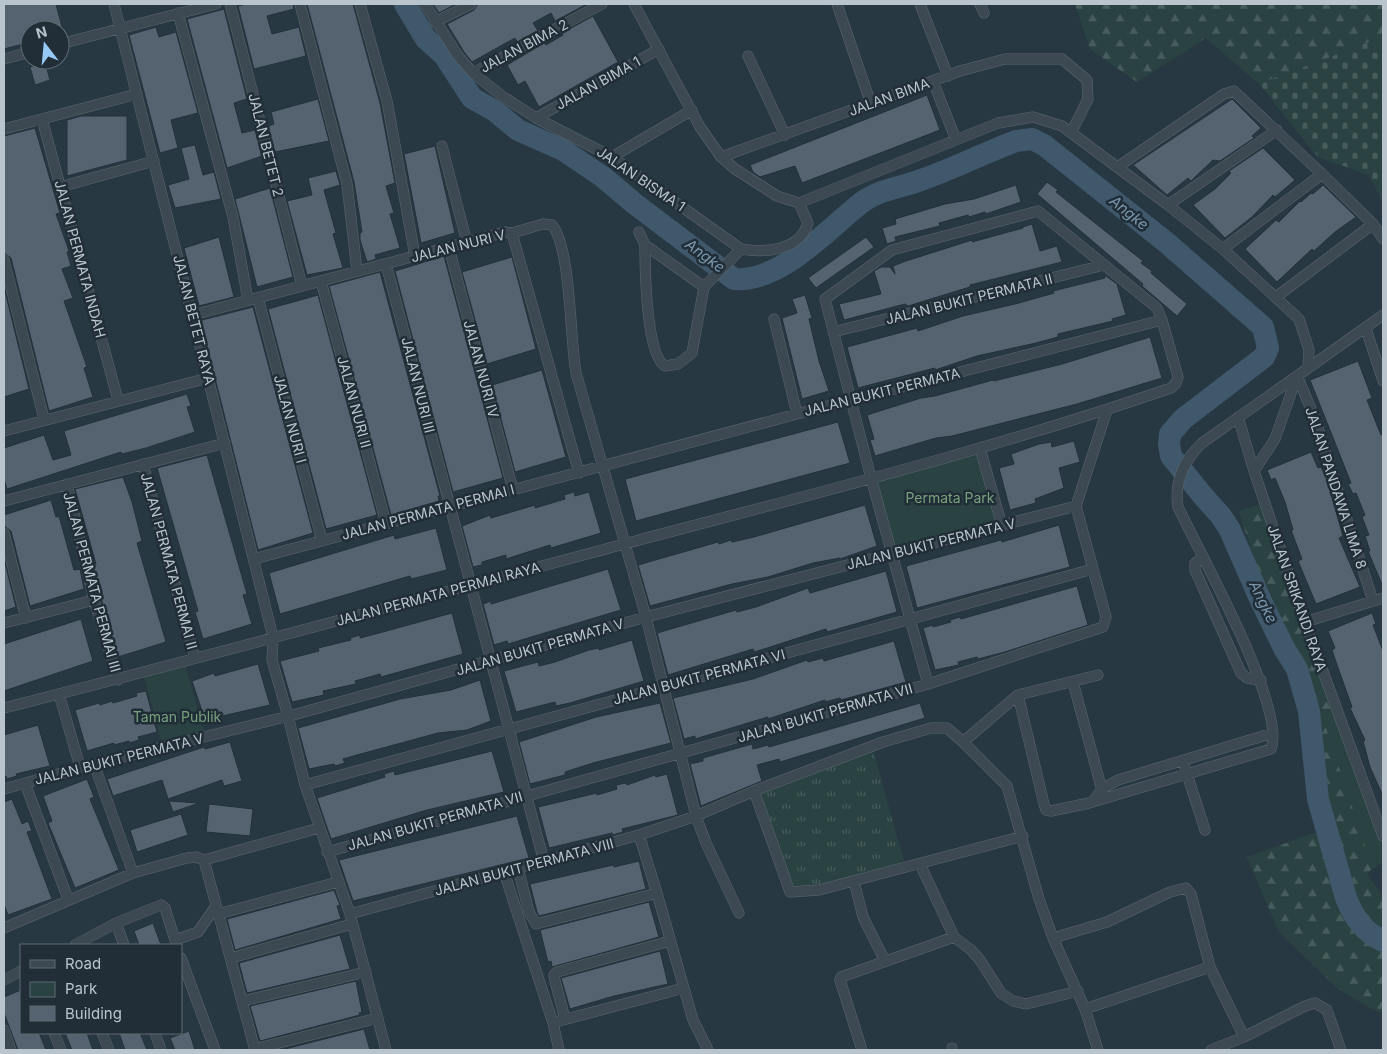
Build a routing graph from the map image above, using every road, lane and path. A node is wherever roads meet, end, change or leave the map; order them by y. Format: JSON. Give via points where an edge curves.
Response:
{"nodes":[{"id":1,"x":114,"y":4,"type":"edge"},
{"id":2,"x":216,"y":4,"type":"edge"},
{"id":3,"x":230,"y":4,"type":"edge"},
{"id":4,"x":300,"y":4,"type":"edge"},
{"id":5,"x":360,"y":4,"type":"edge"},
{"id":6,"x":425,"y":4,"type":"edge"},
{"id":7,"x":471,"y":4,"type":"edge"},
{"id":8,"x":602,"y":4,"type":"edge"},
{"id":9,"x":634,"y":4,"type":"edge"},
{"id":10,"x":837,"y":4,"type":"edge"},
{"id":11,"x":920,"y":4,"type":"edge"},
{"id":12,"x":178,"y":13,"type":"junction"},
{"id":13,"x":435,"y":22,"type":"junction"},
{"id":14,"x":120,"y":28,"type":"junction"},
{"id":15,"x":70,"y":41,"type":"edge"},
{"id":16,"x":659,"y":49,"type":"junction"},
{"id":17,"x":20,"y":55,"type":"edge"},
{"id":18,"x":748,"y":56,"type":"dead end"},
{"id":19,"x":4,"y":59,"type":"edge"},
{"id":20,"x":474,"y":73,"type":"junction"},
{"id":21,"x":948,"y":76,"type":"junction"},
{"id":22,"x":932,"y":81,"type":"junction"},
{"id":23,"x":137,"y":94,"type":"junction"},
{"id":24,"x":871,"y":104,"type":"junction"},
{"id":25,"x":692,"y":110,"type":"junction"},
{"id":26,"x":42,"y":118,"type":"junction"},
{"id":27,"x":536,"y":118,"type":"junction"},
{"id":28,"x":4,"y":129,"type":"edge"},
{"id":29,"x":1277,"y":130,"type":"junction"},
{"id":30,"x":1072,"y":131,"type":"junction"},
{"id":31,"x":785,"y":135,"type":"junction"},
{"id":32,"x":956,"y":140,"type":"junction"},
{"id":33,"x":442,"y":146,"type":"dead end"},
{"id":34,"x":612,"y":156,"type":"junction"},
{"id":35,"x":721,"y":157,"type":"junction"},
{"id":36,"x":154,"y":161,"type":"junction"},
{"id":37,"x":1119,"y":166,"type":"junction"},
{"id":38,"x":1322,"y":174,"type":"junction"},
{"id":39,"x":60,"y":187,"type":"junction"},
{"id":40,"x":799,"y":203,"type":"junction"},
{"id":41,"x":1168,"y":205,"type":"junction"},
{"id":42,"x":1373,"y":224,"type":"junction"},
{"id":43,"x":639,"y":232,"type":"dead end"},
{"id":44,"x":512,"y":233,"type":"junction"},
{"id":45,"x":1383,"y":239,"type":"edge"},
{"id":46,"x":467,"y":243,"type":"junction"},
{"id":47,"x":644,"y":245,"type":"junction"},
{"id":48,"x":449,"y":248,"type":"junction"},
{"id":49,"x":741,"y":249,"type":"junction"},
{"id":50,"x":1223,"y":249,"type":"junction"},
{"id":51,"x":415,"y":256,"type":"junction"},
{"id":52,"x":4,"y":260,"type":"edge"},
{"id":53,"x":386,"y":264,"type":"junction"},
{"id":54,"x":1104,"y":265,"type":"junction"},
{"id":55,"x":357,"y":271,"type":"junction"},
{"id":56,"x":321,"y":281,"type":"junction"},
{"id":57,"x":302,"y":286,"type":"junction"},
{"id":58,"x":704,"y":287,"type":"junction"},
{"id":59,"x":1276,"y":297,"type":"junction"},
{"id":60,"x":253,"y":299,"type":"junction"},
{"id":61,"x":193,"y":315,"type":"junction"},
{"id":62,"x":1383,"y":315,"type":"edge"},
{"id":63,"x":774,"y":319,"type":"dead end"},
{"id":64,"x":1162,"y":320,"type":"junction"},
{"id":65,"x":1366,"y":329,"type":"junction"},
{"id":66,"x":834,"y":332,"type":"junction"},
{"id":67,"x":1309,"y":350,"type":"junction"},
{"id":68,"x":1325,"y":356,"type":"junction"},
{"id":69,"x":1308,"y":368,"type":"junction"},
{"id":70,"x":1297,"y":376,"type":"junction"},
{"id":71,"x":208,"y":378,"type":"junction"},
{"id":72,"x":1383,"y":381,"type":"edge"},
{"id":73,"x":118,"y":400,"type":"junction"},
{"id":74,"x":852,"y":400,"type":"junction"},
{"id":75,"x":1107,"y":410,"type":"junction"},
{"id":76,"x":797,"y":414,"type":"junction"},
{"id":77,"x":1238,"y":417,"type":"junction"},
{"id":78,"x":44,"y":419,"type":"junction"},
{"id":79,"x":4,"y":431,"type":"edge"},
{"id":80,"x":226,"y":443,"type":"junction"},
{"id":81,"x":980,"y":448,"type":"junction"},
{"id":82,"x":142,"y":464,"type":"junction"},
{"id":83,"x":603,"y":466,"type":"junction"},
{"id":84,"x":1254,"y":471,"type":"junction"},
{"id":85,"x":579,"y":473,"type":"junction"},
{"id":86,"x":871,"y":478,"type":"junction"},
{"id":87,"x":66,"y":484,"type":"junction"},
{"id":88,"x":513,"y":490,"type":"junction"},
{"id":89,"x":4,"y":501,"type":"edge"},
{"id":90,"x":1076,"y":506,"type":"junction"},
{"id":91,"x":449,"y":507,"type":"junction"},
{"id":92,"x":386,"y":523,"type":"junction"},
{"id":93,"x":1002,"y":526,"type":"junction"},
{"id":94,"x":4,"y":533,"type":"edge"},
{"id":95,"x":322,"y":541,"type":"junction"},
{"id":96,"x":626,"y":544,"type":"junction"},
{"id":97,"x":892,"y":554,"type":"junction"},
{"id":98,"x":1202,"y":558,"type":"junction"},
{"id":99,"x":254,"y":559,"type":"junction"},
{"id":100,"x":1094,"y":569,"type":"junction"},
{"id":101,"x":470,"y":587,"type":"junction"},
{"id":102,"x":94,"y":600,"type":"junction"},
{"id":103,"x":1380,"y":601,"type":"edge"},
{"id":104,"x":646,"y":617,"type":"junction"},
{"id":105,"x":26,"y":618,"type":"junction"},
{"id":106,"x":910,"y":620,"type":"junction"},
{"id":107,"x":1305,"y":622,"type":"junction"},
{"id":108,"x":4,"y":623,"type":"edge"},
{"id":109,"x":273,"y":637,"type":"junction"},
{"id":110,"x":195,"y":658,"type":"junction"},
{"id":111,"x":490,"y":661,"type":"junction"},
{"id":112,"x":1098,"y":675,"type":"dead end"},
{"id":113,"x":118,"y":680,"type":"junction"},
{"id":114,"x":1261,"y":680,"type":"junction"},
{"id":115,"x":1073,"y":682,"type":"junction"},
{"id":116,"x":928,"y":684,"type":"junction"},
{"id":117,"x":663,"y":687,"type":"junction"},
{"id":118,"x":59,"y":694,"type":"junction"},
{"id":119,"x":1018,"y":695,"type":"junction"},
{"id":120,"x":4,"y":708,"type":"edge"},
{"id":121,"x":288,"y":716,"type":"junction"},
{"id":122,"x":508,"y":728,"type":"junction"},
{"id":123,"x":1273,"y":733,"type":"junction"},
{"id":124,"x":963,"y":742,"type":"junction"},
{"id":125,"x":681,"y":753,"type":"junction"},
{"id":126,"x":1184,"y":760,"type":"junction"},
{"id":127,"x":94,"y":764,"type":"junction"},
{"id":128,"x":80,"y":767,"type":"junction"},
{"id":129,"x":1187,"y":774,"type":"junction"},
{"id":130,"x":26,"y":783,"type":"junction"},
{"id":131,"x":305,"y":785,"type":"junction"},
{"id":132,"x":4,"y":789,"type":"edge"},
{"id":133,"x":754,"y":791,"type":"junction"},
{"id":134,"x":526,"y":794,"type":"junction"},
{"id":135,"x":1100,"y":796,"type":"junction"},
{"id":136,"x":696,"y":816,"type":"junction"},
{"id":137,"x":319,"y":828,"type":"junction"},
{"id":138,"x":1205,"y":830,"type":"dead end"},
{"id":139,"x":639,"y":835,"type":"junction"},
{"id":140,"x":1023,"y":836,"type":"junction"},
{"id":141,"x":1383,"y":836,"type":"edge"},
{"id":142,"x":327,"y":852,"type":"junction"},
{"id":143,"x":204,"y":860,"type":"junction"},
{"id":144,"x":544,"y":862,"type":"junction"},
{"id":145,"x":920,"y":864,"type":"junction"},
{"id":146,"x":518,"y":868,"type":"junction"},
{"id":147,"x":504,"y":872,"type":"junction"},
{"id":148,"x":133,"y":873,"type":"junction"},
{"id":149,"x":854,"y":881,"type":"junction"},
{"id":150,"x":338,"y":882,"type":"junction"},
{"id":151,"x":658,"y":893,"type":"junction"},
{"id":152,"x":68,"y":899,"type":"junction"},
{"id":153,"x":217,"y":910,"type":"junction"},
{"id":154,"x":739,"y":913,"type":"dead end"},
{"id":155,"x":4,"y":915,"type":"edge"},
{"id":156,"x":351,"y":919,"type":"junction"},
{"id":157,"x":116,"y":923,"type":"junction"},
{"id":158,"x":6,"y":927,"type":"edge"},
{"id":159,"x":954,"y":937,"type":"junction"},
{"id":160,"x":1053,"y":938,"type":"junction"},
{"id":161,"x":670,"y":940,"type":"junction"},
{"id":162,"x":176,"y":942,"type":"edge"},
{"id":163,"x":77,"y":944,"type":"edge"},
{"id":164,"x":124,"y":944,"type":"edge"},
{"id":165,"x":231,"y":958,"type":"junction"},
{"id":166,"x":182,"y":961,"type":"edge"},
{"id":167,"x":885,"y":961,"type":"junction"},
{"id":168,"x":1210,"y":967,"type":"junction"},
{"id":169,"x":20,"y":972,"type":"edge"},
{"id":170,"x":366,"y":972,"type":"junction"},
{"id":171,"x":4,"y":980,"type":"edge"},
{"id":172,"x":684,"y":988,"type":"junction"},
{"id":173,"x":1078,"y":991,"type":"junction"},
{"id":174,"x":243,"y":1001,"type":"junction"},
{"id":175,"x":1085,"y":1009,"type":"junction"},
{"id":176,"x":378,"y":1018,"type":"junction"},
{"id":177,"x":565,"y":1019,"type":"junction"},
{"id":178,"x":553,"y":1023,"type":"junction"},
{"id":179,"x":4,"y":1030,"type":"edge"},
{"id":180,"x":54,"y":1034,"type":"edge"},
{"id":181,"x":102,"y":1034,"type":"edge"},
{"id":182,"x":155,"y":1034,"type":"edge"},
{"id":183,"x":1244,"y":1037,"type":"junction"},
{"id":184,"x":11,"y":1050,"type":"edge"},
{"id":185,"x":60,"y":1050,"type":"edge"},
{"id":186,"x":109,"y":1050,"type":"edge"},
{"id":187,"x":161,"y":1050,"type":"edge"},
{"id":188,"x":215,"y":1050,"type":"edge"},
{"id":189,"x":255,"y":1050,"type":"edge"},
{"id":190,"x":386,"y":1050,"type":"edge"},
{"id":191,"x":559,"y":1050,"type":"edge"},
{"id":192,"x":708,"y":1050,"type":"edge"},
{"id":193,"x":862,"y":1050,"type":"edge"},
{"id":194,"x":1098,"y":1050,"type":"edge"},
{"id":195,"x":1211,"y":1050,"type":"edge"},
{"id":196,"x":1341,"y":1050,"type":"edge"}],
"edges":[{"from":1,"to":14,"type":"street","name":"JALAN BETET RAYA"},
{"from":2,"to":12,"type":"street"},
{"from":3,"to":57,"type":"street","name":"JALAN BETET 2"},
{"from":4,"to":55,"type":"street","via":[[347,184]]},
{"from":5,"to":51,"type":"street","via":[[386,101]]},
{"from":6,"to":13,"type":"street","name":"JALAN BISMA 1"},
{"from":7,"to":13,"type":"street"},
{"from":8,"to":20,"type":"street","name":"JALAN BIMA 2"},
{"from":9,"to":16,"type":"street"},
{"from":10,"to":24,"type":"street"},
{"from":11,"to":21,"type":"street"},
{"from":12,"to":14,"type":"street"},
{"from":12,"to":60,"type":"street","name":"JALAN NURI I"},
{"from":13,"to":20,"type":"street","name":"JALAN BISMA 1","via":[[449,45]]},
{"from":14,"to":15,"type":"street"},
{"from":14,"to":23,"type":"street","name":"JALAN BETET RAYA"},
{"from":16,"to":25,"type":"street"},
{"from":16,"to":27,"type":"street","name":"JALAN BIMA 1"},
{"from":17,"to":19,"type":"street"},
{"from":18,"to":31,"type":"street"},
{"from":20,"to":27,"type":"street","name":"JALAN BISMA 1"},
{"from":21,"to":22,"type":"street","name":"JALAN BIMA"},
{"from":21,"to":30,"type":"street","name":"JALAN BIMA","via":[[1005,59],[1062,59],[1087,80],[1089,88],[1088,99]]},
{"from":22,"to":24,"type":"street","name":"JALAN BIMA"},
{"from":22,"to":32,"type":"street"},
{"from":23,"to":26,"type":"street"},
{"from":23,"to":36,"type":"street","name":"JALAN BETET RAYA"},
{"from":24,"to":31,"type":"street","name":"JALAN BIMA"},
{"from":25,"to":34,"type":"street"},
{"from":25,"to":35,"type":"street"},
{"from":26,"to":28,"type":"street"},
{"from":26,"to":39,"type":"street","name":"JALAN PERMATA INDAH"},
{"from":27,"to":34,"type":"street","name":"JALAN BISMA 1"},
{"from":29,"to":37,"type":"street","via":[[1239,94],[1229,91]]},
{"from":29,"to":38,"type":"street"},
{"from":29,"to":41,"type":"street"},
{"from":30,"to":32,"type":"street","via":[[1043,119],[1023,117]]},
{"from":30,"to":37,"type":"street"},
{"from":31,"to":35,"type":"street","name":"JALAN BIMA"},
{"from":32,"to":40,"type":"street"},
{"from":33,"to":46,"type":"street"},
{"from":34,"to":49,"type":"street","name":"JALAN BISMA 1"},
{"from":35,"to":40,"type":"street","via":[[777,196]]},
{"from":36,"to":39,"type":"street"},
{"from":36,"to":61,"type":"street","name":"JALAN BETET RAYA"},
{"from":37,"to":41,"type":"street"},
{"from":38,"to":42,"type":"street"},
{"from":38,"to":50,"type":"street"},
{"from":39,"to":73,"type":"street","name":"JALAN PERMATA INDAH"},
{"from":40,"to":49,"type":"street","via":[[808,223],[800,237],[788,246],[773,250]]},
{"from":41,"to":50,"type":"street"},
{"from":42,"to":45,"type":"street"},
{"from":42,"to":59,"type":"street"},
{"from":43,"to":47,"type":"street"},
{"from":44,"to":46,"type":"street","name":"JALAN NURI V"},
{"from":44,"to":83,"type":"street","via":[[543,224],[555,228],[567,274],[576,373]]},
{"from":44,"to":85,"type":"street","name":"JALAN NURI V"},
{"from":46,"to":48,"type":"street","name":"JALAN NURI V"},
{"from":47,"to":58,"type":"street"},
{"from":47,"to":58,"type":"street","via":[[652,338],[656,355],[665,366],[678,364],[692,353]]},
{"from":48,"to":51,"type":"street","name":"JALAN NURI V"},
{"from":48,"to":88,"type":"street","name":"JALAN NURI IV"},
{"from":49,"to":58,"type":"street"},
{"from":50,"to":59,"type":"street"},
{"from":51,"to":53,"type":"street","name":"JALAN NURI V"},
{"from":52,"to":78,"type":"street"},
{"from":53,"to":55,"type":"street","name":"JALAN NURI V"},
{"from":53,"to":91,"type":"street","name":"JALAN NURI III"},
{"from":54,"to":64,"type":"street","via":[[1153,305]]},
{"from":54,"to":66,"type":"street","name":"JALAN BUKIT PERMATA II"},
{"from":54,"to":66,"type":"street","via":[[1046,215],[1032,211],[888,252],[825,299]]},
{"from":55,"to":56,"type":"street","name":"JALAN NURI V"},
{"from":56,"to":57,"type":"street","name":"JALAN NURI V"},
{"from":56,"to":92,"type":"street","name":"JALAN NURI II"},
{"from":57,"to":60,"type":"street","name":"JALAN NURI V"},
{"from":59,"to":67,"type":"street","via":[[1301,322]]},
{"from":60,"to":61,"type":"street","name":"JALAN NURI V"},
{"from":60,"to":95,"type":"street","name":"JALAN NURI I"},
{"from":61,"to":71,"type":"street","name":"JALAN BETET RAYA"},
{"from":62,"to":65,"type":"street"},
{"from":63,"to":76,"type":"street"},
{"from":64,"to":74,"type":"street","name":"JALAN BUKIT PERMATA"},
{"from":64,"to":75,"type":"street","name":"JALAN PERMATA PERMAI RAYA","via":[[1178,377],[1176,383],[1171,388]]},
{"from":65,"to":68,"type":"street"},
{"from":65,"to":72,"type":"street"},
{"from":66,"to":74,"type":"street"},
{"from":67,"to":68,"type":"street"},
{"from":67,"to":69,"type":"street"},
{"from":68,"to":69,"type":"street"},
{"from":69,"to":70,"type":"street"},
{"from":70,"to":77,"type":"street"},
{"from":70,"to":84,"type":"street","via":[[1275,439]]},
{"from":70,"to":103,"type":"street","name":"JALAN PANDAWA LIMA 8"},
{"from":71,"to":73,"type":"street"},
{"from":71,"to":80,"type":"street","name":"JALAN BETET RAYA"},
{"from":73,"to":78,"type":"street"},
{"from":74,"to":76,"type":"street","name":"JALAN BUKIT PERMATA"},
{"from":74,"to":86,"type":"street"},
{"from":75,"to":81,"type":"street","name":"JALAN PERMATA PERMAI RAYA"},
{"from":75,"to":90,"type":"street"},
{"from":76,"to":83,"type":"street","name":"JALAN BUKIT PERMATA"},
{"from":77,"to":84,"type":"street","name":"JALAN SRIKANDI RAYA"},
{"from":77,"to":98,"type":"street","via":[[1190,454],[1176,487],[1178,507]]},
{"from":78,"to":79,"type":"street"},
{"from":80,"to":82,"type":"street"},
{"from":80,"to":99,"type":"street","name":"JALAN BETET RAYA"},
{"from":81,"to":86,"type":"street","name":"JALAN PERMATA PERMAI RAYA"},
{"from":81,"to":93,"type":"street"},
{"from":82,"to":87,"type":"street"},
{"from":82,"to":110,"type":"street","name":"JALAN PERMATA PERMAI II"},
{"from":83,"to":85,"type":"street","name":"JALAN PERMATA PERMAI I"},
{"from":83,"to":96,"type":"street"},
{"from":84,"to":107,"type":"street","name":"JALAN SRIKANDI RAYA"},
{"from":85,"to":88,"type":"street","name":"JALAN PERMATA PERMAI I"},
{"from":86,"to":96,"type":"street","name":"JALAN PERMATA PERMAI RAYA"},
{"from":86,"to":97,"type":"street"},
{"from":87,"to":89,"type":"street"},
{"from":87,"to":102,"type":"street","name":"JALAN PERMATA PERMAI III"},
{"from":88,"to":91,"type":"street","name":"JALAN PERMATA PERMAI I"},
{"from":90,"to":93,"type":"street","name":"JALAN BUKIT PERMATA V"},
{"from":90,"to":100,"type":"street","name":"JALAN BUKIT PERMATA VII"},
{"from":91,"to":92,"type":"street","name":"JALAN PERMATA PERMAI I"},
{"from":91,"to":101,"type":"street","name":"JALAN NURI III"},
{"from":92,"to":95,"type":"street","name":"JALAN PERMATA PERMAI I"},
{"from":93,"to":97,"type":"street","name":"JALAN BUKIT PERMATA V"},
{"from":94,"to":105,"type":"street"},
{"from":95,"to":99,"type":"street","name":"JALAN PERMATA PERMAI I"},
{"from":96,"to":101,"type":"street","name":"JALAN PERMATA PERMAI RAYA"},
{"from":96,"to":104,"type":"street"},
{"from":97,"to":104,"type":"street","name":"JALAN BUKIT PERMATA V"},
{"from":97,"to":106,"type":"street"},
{"from":98,"to":114,"type":"street"},
{"from":98,"to":114,"type":"street","via":[[1195,563],[1195,570],[1241,674]]},
{"from":99,"to":109,"type":"street","name":"JALAN BETET RAYA"},
{"from":100,"to":106,"type":"street","name":"JALAN BUKIT PERMATA VI"},
{"from":100,"to":116,"type":"street","name":"JALAN BUKIT PERMATA VII","via":[[1106,617],[1103,627]]},
{"from":101,"to":109,"type":"street","name":"JALAN PERMATA PERMAI RAYA"},
{"from":101,"to":111,"type":"street","name":"JALAN NURI III"},
{"from":102,"to":105,"type":"street"},
{"from":102,"to":113,"type":"street","name":"JALAN PERMATA PERMAI III"},
{"from":103,"to":107,"type":"street"},
{"from":104,"to":111,"type":"street","name":"JALAN BUKIT PERMATA V"},
{"from":104,"to":117,"type":"street"},
{"from":105,"to":108,"type":"street"},
{"from":106,"to":116,"type":"street"},
{"from":106,"to":117,"type":"street","name":"JALAN BUKIT PERMATA VI"},
{"from":107,"to":141,"type":"street","name":"JALAN SRIKANDI RAYA"},
{"from":109,"to":110,"type":"street","name":"JALAN PERMATA PERMAI RAYA"},
{"from":109,"to":121,"type":"street","name":"JALAN BETET RAYA","via":[[272,660]]},
{"from":110,"to":113,"type":"street","name":"JALAN PERMATA PERMAI RAYA"},
{"from":111,"to":121,"type":"street","name":"JALAN BUKIT PERMATA V"},
{"from":111,"to":122,"type":"street","name":"JALAN NURI III"},
{"from":112,"to":115,"type":"street"},
{"from":113,"to":118,"type":"street","name":"JALAN PERMATA PERMAI RAYA"},
{"from":114,"to":123,"type":"street","via":[[1271,712]]},
{"from":115,"to":119,"type":"street"},
{"from":115,"to":135,"type":"street"},
{"from":116,"to":125,"type":"street","name":"JALAN BUKIT PERMATA VII"},
{"from":117,"to":122,"type":"street","name":"JALAN BUKIT PERMATA VI"},
{"from":117,"to":125,"type":"street"},
{"from":118,"to":120,"type":"street","name":"JALAN PERMATA PERMAI RAYA"},
{"from":118,"to":128,"type":"street"},
{"from":119,"to":124,"type":"street"},
{"from":119,"to":135,"type":"street","via":[[1046,810],[1068,809]]},
{"from":121,"to":127,"type":"street","name":"JALAN BUKIT PERMATA V"},
{"from":121,"to":131,"type":"street","name":"JALAN BETET RAYA"},
{"from":122,"to":131,"type":"street","name":"JALAN BUKIT PERMATA VI"},
{"from":122,"to":134,"type":"street","name":"JALAN NURI III"},
{"from":123,"to":126,"type":"street"},
{"from":123,"to":129,"type":"street","via":[[1273,746],[1268,751]]},
{"from":124,"to":133,"type":"street","name":"JALAN BUKIT PERMATA VIII","via":[[947,728],[931,728],[882,742]]},
{"from":124,"to":140,"type":"street","name":"JALAN BUKIT PERMATA VIII","via":[[1007,786]]},
{"from":125,"to":134,"type":"street","name":"JALAN BUKIT PERMATA VII"},
{"from":125,"to":136,"type":"street"},
{"from":126,"to":129,"type":"street"},
{"from":126,"to":135,"type":"street","via":[[1118,780]]},
{"from":127,"to":128,"type":"street","name":"JALAN BUKIT PERMATA V"},
{"from":127,"to":148,"type":"street"},
{"from":128,"to":130,"type":"street","name":"JALAN BUKIT PERMATA V"},
{"from":129,"to":135,"type":"street"},
{"from":129,"to":138,"type":"street"},
{"from":130,"to":132,"type":"street","name":"JALAN BUKIT PERMATA V"},
{"from":130,"to":152,"type":"street"},
{"from":131,"to":137,"type":"street","name":"JALAN BETET RAYA"},
{"from":133,"to":136,"type":"street","name":"JALAN BUKIT PERMATA VIII"},
{"from":133,"to":149,"type":"street","via":[[790,892]]},
{"from":134,"to":142,"type":"street","name":"JALAN BUKIT PERMATA VII"},
{"from":134,"to":144,"type":"street","name":"JALAN NURI III"},
{"from":136,"to":139,"type":"street","name":"JALAN BUKIT PERMATA VIII"},
{"from":136,"to":154,"type":"street"},
{"from":137,"to":142,"type":"street","name":"JALAN BETET RAYA"},
{"from":137,"to":143,"type":"street"},
{"from":139,"to":144,"type":"street","name":"JALAN BUKIT PERMATA VIII"},
{"from":139,"to":151,"type":"street"},
{"from":140,"to":145,"type":"street"},
{"from":140,"to":160,"type":"street","name":"JALAN BUKIT PERMATA VIII"},
{"from":142,"to":150,"type":"street","name":"JALAN BETET RAYA"},
{"from":143,"to":148,"type":"street","via":[[187,858]]},
{"from":143,"to":153,"type":"street"},
{"from":144,"to":146,"type":"street","name":"JALAN BUKIT PERMATA VIII"},
{"from":145,"to":149,"type":"street"},
{"from":145,"to":159,"type":"street"},
{"from":146,"to":147,"type":"street","name":"JALAN BUKIT PERMATA VIII"},
{"from":146,"to":151,"type":"street","via":[[529,912],[536,924]]},
{"from":147,"to":156,"type":"street","name":"JALAN BUKIT PERMATA VIII"},
{"from":147,"to":178,"type":"street"},
{"from":148,"to":152,"type":"street"},
{"from":149,"to":167,"type":"street","via":[[862,917]]},
{"from":150,"to":153,"type":"street"},
{"from":150,"to":156,"type":"street","name":"JALAN BETET RAYA"},
{"from":151,"to":161,"type":"street"},
{"from":152,"to":158,"type":"street"},
{"from":153,"to":162,"type":"street","via":[[198,932]]},
{"from":153,"to":165,"type":"street"},
{"from":155,"to":158,"type":"street"},
{"from":156,"to":165,"type":"street","name":"JALAN BUKIT PERMATA VIII"},
{"from":156,"to":170,"type":"street","name":"JALAN BETET RAYA"},
{"from":157,"to":162,"type":"street","via":[[161,905],[165,908]]},
{"from":157,"to":163,"type":"street"},
{"from":157,"to":164,"type":"street"},
{"from":159,"to":167,"type":"street"},
{"from":159,"to":173,"type":"street","via":[[971,950],[1001,993],[1013,1000],[1026,1004]]},
{"from":160,"to":168,"type":"street","via":[[1107,922],[1170,892],[1186,888],[1191,894]]},
{"from":160,"to":173,"type":"street","name":"JALAN BUKIT PERMATA VIII"},
{"from":161,"to":172,"type":"street"},
{"from":161,"to":177,"type":"street","via":[[557,972],[555,981]]},
{"from":165,"to":174,"type":"street"},
{"from":166,"to":188,"type":"street"},
{"from":167,"to":193,"type":"street","via":[[843,975],[840,980]]},
{"from":168,"to":175,"type":"street"},
{"from":168,"to":183,"type":"street"},
{"from":169,"to":171,"type":"street"},
{"from":170,"to":174,"type":"street"},
{"from":170,"to":176,"type":"street","name":"JALAN BETET RAYA"},
{"from":172,"to":177,"type":"street"},
{"from":172,"to":192,"type":"street","via":[[693,1020]]},
{"from":173,"to":175,"type":"street","name":"JALAN BUKIT PERMATA VIII"},
{"from":174,"to":189,"type":"street"},
{"from":175,"to":194,"type":"street","name":"JALAN BUKIT PERMATA VIII"},
{"from":176,"to":189,"type":"street"},
{"from":176,"to":190,"type":"street","name":"JALAN BETET RAYA"},
{"from":177,"to":178,"type":"street"},
{"from":178,"to":191,"type":"street"},
{"from":179,"to":184,"type":"street"},
{"from":180,"to":185,"type":"street"},
{"from":181,"to":186,"type":"street"},
{"from":182,"to":187,"type":"street"},
{"from":183,"to":195,"type":"street"},
{"from":183,"to":196,"type":"street","via":[[1316,1003],[1327,1010]]}]}
